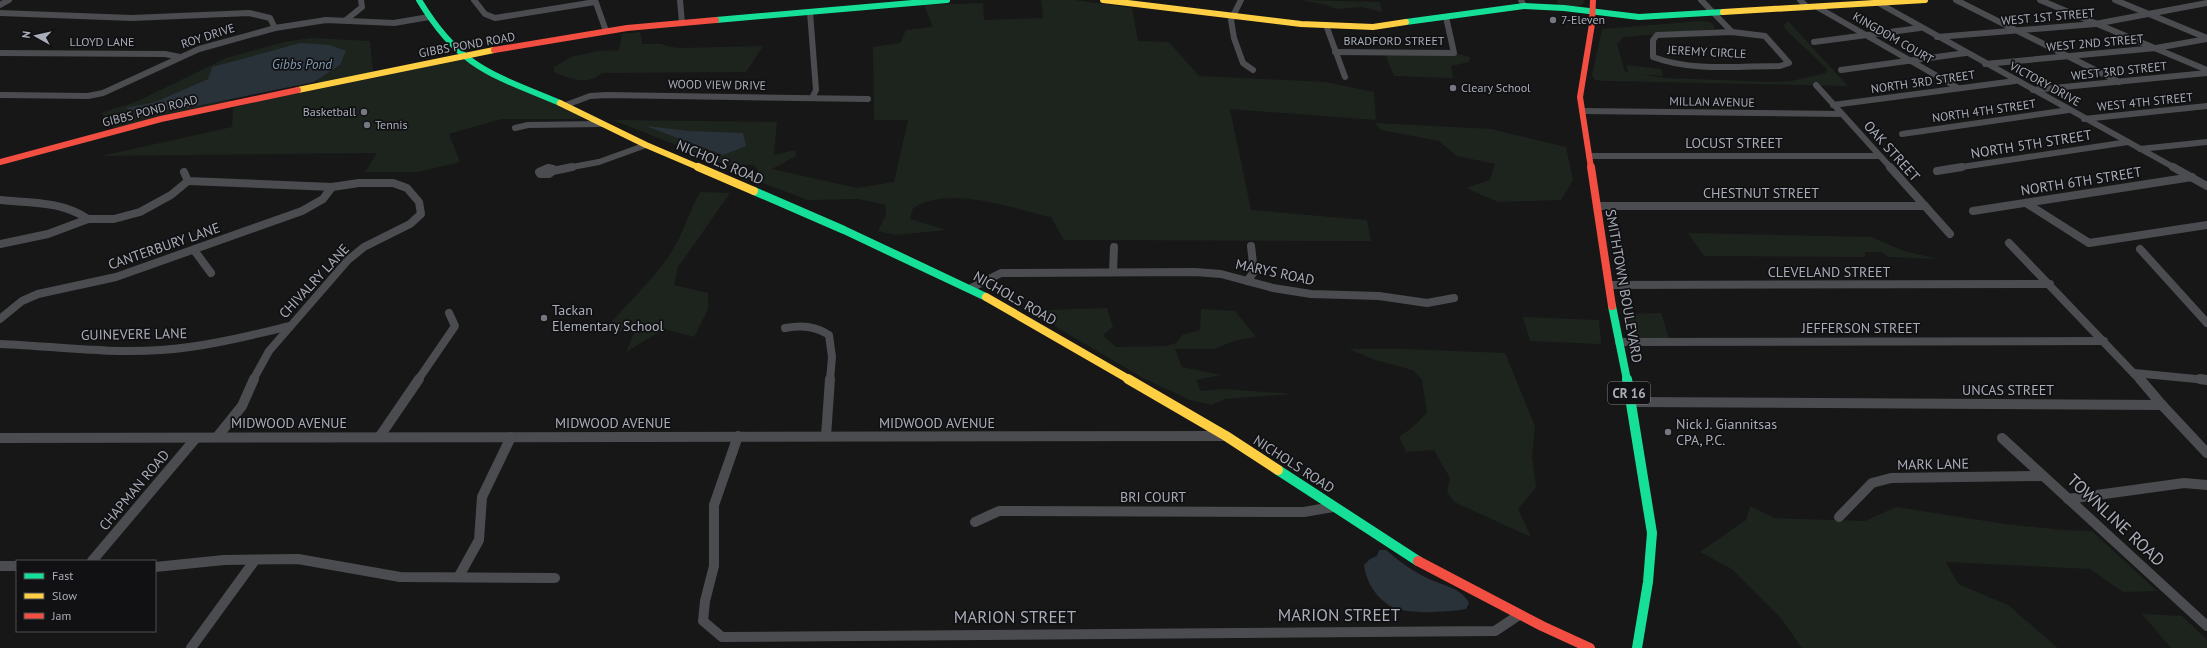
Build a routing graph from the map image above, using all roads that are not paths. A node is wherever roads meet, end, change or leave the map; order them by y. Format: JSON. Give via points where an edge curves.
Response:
{"nodes":[{"id":1,"x":9,"y":0,"type":"edge"},
{"id":2,"x":361,"y":0,"type":"edge"},
{"id":3,"x":419,"y":0,"type":"edge"},
{"id":4,"x":474,"y":0,"type":"edge"},
{"id":5,"x":680,"y":0,"type":"edge"},
{"id":6,"x":947,"y":0,"type":"edge"},
{"id":7,"x":1103,"y":0,"type":"edge"},
{"id":8,"x":1241,"y":0,"type":"edge"},
{"id":9,"x":1593,"y":0,"type":"edge"},
{"id":10,"x":1701,"y":0,"type":"edge"},
{"id":11,"x":1800,"y":0,"type":"edge"},
{"id":12,"x":1925,"y":0,"type":"edge"},
{"id":13,"x":1956,"y":0,"type":"edge"},
{"id":14,"x":2040,"y":0,"type":"edge"},
{"id":15,"x":2115,"y":0,"type":"edge"},
{"id":16,"x":2200,"y":0,"type":"edge"},
{"id":17,"x":595,"y":1,"type":"edge"},
{"id":18,"x":896,"y":2,"type":"edge"},
{"id":19,"x":1875,"y":2,"type":"edge"},
{"id":20,"x":1523,"y":3,"type":"edge"},
{"id":21,"x":2207,"y":3,"type":"edge"},
{"id":22,"x":0,"y":5,"type":"edge"},
{"id":23,"x":1807,"y":7,"type":"junction"},
{"id":24,"x":1817,"y":7,"type":"junction"},
{"id":25,"x":810,"y":12,"type":"junction"},
{"id":26,"x":0,"y":13,"type":"edge"},
{"id":27,"x":1594,"y":13,"type":"junction"},
{"id":28,"x":1714,"y":13,"type":"junction"},
{"id":29,"x":2150,"y":14,"type":"junction"},
{"id":30,"x":1233,"y":15,"type":"junction"},
{"id":31,"x":429,"y":17,"type":"junction"},
{"id":32,"x":1446,"y":17,"type":"junction"},
{"id":33,"x":346,"y":20,"type":"junction"},
{"id":34,"x":682,"y":23,"type":"junction"},
{"id":35,"x":2095,"y":24,"type":"junction"},
{"id":36,"x":1326,"y":25,"type":"junction"},
{"id":37,"x":275,"y":28,"type":"junction"},
{"id":38,"x":1920,"y":28,"type":"junction"},
{"id":39,"x":606,"y":31,"type":"junction"},
{"id":40,"x":2016,"y":31,"type":"junction"},
{"id":41,"x":1732,"y":32,"type":"junction"},
{"id":42,"x":1866,"y":35,"type":"junction"},
{"id":43,"x":1937,"y":38,"type":"junction"},
{"id":44,"x":2207,"y":38,"type":"edge"},
{"id":45,"x":1814,"y":42,"type":"dead end"},
{"id":46,"x":2156,"y":48,"type":"junction"},
{"id":47,"x":1335,"y":52,"type":"junction"},
{"id":48,"x":1966,"y":53,"type":"junction"},
{"id":49,"x":0,"y":54,"type":"edge"},
{"id":50,"x":463,"y":56,"type":"junction"},
{"id":51,"x":2067,"y":56,"type":"junction"},
{"id":52,"x":180,"y":57,"type":"junction"},
{"id":53,"x":1910,"y":60,"type":"junction"},
{"id":54,"x":1985,"y":64,"type":"junction"},
{"id":55,"x":1253,"y":70,"type":"dead end"},
{"id":56,"x":1842,"y":70,"type":"dead end"},
{"id":57,"x":2207,"y":72,"type":"edge"},
{"id":58,"x":1345,"y":77,"type":"dead end"},
{"id":59,"x":2016,"y":81,"type":"junction"},
{"id":60,"x":2119,"y":82,"type":"junction"},
{"id":61,"x":1816,"y":85,"type":"dead end"},
{"id":62,"x":1958,"y":88,"type":"junction"},
{"id":63,"x":2033,"y":90,"type":"junction"},
{"id":64,"x":2,"y":97,"type":"edge"},
{"id":65,"x":812,"y":98,"type":"junction"},
{"id":66,"x":868,"y":99,"type":"dead end"},
{"id":67,"x":566,"y":105,"type":"junction"},
{"id":68,"x":1833,"y":105,"type":"junction"},
{"id":69,"x":2207,"y":106,"type":"edge"},
{"id":70,"x":2069,"y":110,"type":"junction"},
{"id":71,"x":1582,"y":111,"type":"junction"},
{"id":72,"x":1842,"y":114,"type":"junction"},
{"id":73,"x":2084,"y":119,"type":"junction"},
{"id":74,"x":601,"y":124,"type":"junction"},
{"id":75,"x":515,"y":128,"type":"dead end"},
{"id":76,"x":1902,"y":134,"type":"dead end"},
{"id":77,"x":2128,"y":142,"type":"junction"},
{"id":78,"x":2207,"y":142,"type":"edge"},
{"id":79,"x":646,"y":146,"type":"junction"},
{"id":80,"x":2140,"y":149,"type":"junction"},
{"id":81,"x":1589,"y":156,"type":"junction"},
{"id":82,"x":1879,"y":156,"type":"junction"},
{"id":83,"x":0,"y":162,"type":"edge"},
{"id":84,"x":553,"y":171,"type":"dead end"},
{"id":85,"x":1937,"y":171,"type":"dead end"},
{"id":86,"x":184,"y":172,"type":"dead end"},
{"id":87,"x":2192,"y":177,"type":"junction"},
{"id":88,"x":188,"y":181,"type":"junction"},
{"id":89,"x":2205,"y":183,"type":"edge"},
{"id":90,"x":332,"y":187,"type":"junction"},
{"id":91,"x":0,"y":200,"type":"edge"},
{"id":92,"x":2026,"y":203,"type":"junction"},
{"id":93,"x":1597,"y":206,"type":"junction"},
{"id":94,"x":1924,"y":206,"type":"junction"},
{"id":95,"x":1974,"y":211,"type":"dead end"},
{"id":96,"x":88,"y":219,"type":"junction"},
{"id":97,"x":2207,"y":225,"type":"edge"},
{"id":98,"x":2197,"y":226,"type":"junction"},
{"id":99,"x":2207,"y":232,"type":"edge"},
{"id":100,"x":1950,"y":234,"type":"dead end"},
{"id":101,"x":2010,"y":243,"type":"dead end"},
{"id":102,"x":0,"y":244,"type":"edge"},
{"id":103,"x":1251,"y":246,"type":"dead end"},
{"id":104,"x":1114,"y":247,"type":"dead end"},
{"id":105,"x":2140,"y":249,"type":"dead end"},
{"id":106,"x":194,"y":250,"type":"junction"},
{"id":107,"x":211,"y":272,"type":"dead end"},
{"id":108,"x":1114,"y":272,"type":"junction"},
{"id":109,"x":1247,"y":281,"type":"junction"},
{"id":110,"x":2050,"y":284,"type":"junction"},
{"id":111,"x":1609,"y":285,"type":"junction"},
{"id":112,"x":971,"y":288,"type":"junction"},
{"id":113,"x":1454,"y":298,"type":"dead end"},
{"id":114,"x":449,"y":313,"type":"dead end"},
{"id":115,"x":0,"y":319,"type":"edge"},
{"id":116,"x":2207,"y":323,"type":"edge"},
{"id":117,"x":290,"y":326,"type":"junction"},
{"id":118,"x":785,"y":328,"type":"dead end"},
{"id":119,"x":2104,"y":341,"type":"junction"},
{"id":120,"x":1619,"y":342,"type":"junction"},
{"id":121,"x":0,"y":344,"type":"edge"},
{"id":122,"x":2134,"y":373,"type":"junction"},
{"id":123,"x":2207,"y":380,"type":"edge"},
{"id":124,"x":1631,"y":402,"type":"junction"},
{"id":125,"x":2162,"y":405,"type":"junction"},
{"id":126,"x":380,"y":436,"type":"junction"},
{"id":127,"x":738,"y":436,"type":"junction"},
{"id":128,"x":826,"y":436,"type":"junction"},
{"id":129,"x":1226,"y":436,"type":"junction"},
{"id":130,"x":217,"y":437,"type":"junction"},
{"id":131,"x":511,"y":437,"type":"junction"},
{"id":132,"x":0,"y":438,"type":"edge"},
{"id":133,"x":196,"y":438,"type":"junction"},
{"id":134,"x":2002,"y":438,"type":"dead end"},
{"id":135,"x":2207,"y":453,"type":"edge"},
{"id":136,"x":2042,"y":476,"type":"junction"},
{"id":137,"x":2207,"y":485,"type":"edge"},
{"id":138,"x":2068,"y":500,"type":"junction"},
{"id":139,"x":1333,"y":507,"type":"junction"},
{"id":140,"x":1839,"y":517,"type":"dead end"},
{"id":141,"x":975,"y":522,"type":"dead end"},
{"id":142,"x":93,"y":560,"type":"edge"},
{"id":143,"x":255,"y":560,"type":"junction"},
{"id":144,"x":0,"y":566,"type":"edge"},
{"id":145,"x":16,"y":566,"type":"edge"},
{"id":146,"x":156,"y":567,"type":"edge"},
{"id":147,"x":459,"y":576,"type":"junction"},
{"id":148,"x":554,"y":578,"type":"dead end"},
{"id":149,"x":1519,"y":615,"type":"junction"},
{"id":150,"x":2207,"y":625,"type":"edge"},
{"id":151,"x":191,"y":648,"type":"edge"},
{"id":152,"x":1590,"y":648,"type":"edge"},
{"id":153,"x":1638,"y":648,"type":"edge"}],
"edges":[{"from":1,"to":22,"type":"street"},
{"from":2,"to":33,"type":"street","via":[[362,7]]},
{"from":3,"to":31,"type":"street","name":"NICHOLS ROAD"},
{"from":4,"to":17,"type":"street","via":[[485,14],[495,18]]},
{"from":5,"to":34,"type":"street"},
{"from":6,"to":18,"type":"street","name":"GIBBS POND ROAD"},
{"from":7,"to":30,"type":"street"},
{"from":8,"to":30,"type":"street"},
{"from":9,"to":27,"type":"street","name":"SMITHTOWN BOULEVARD","number":"CR 16"},
{"from":10,"to":28,"type":"street","name":"JEREMY CIRCLE"},
{"from":11,"to":23,"type":"street"},
{"from":12,"to":19,"type":"street"},
{"from":13,"to":40,"type":"street"},
{"from":14,"to":35,"type":"street"},
{"from":15,"to":29,"type":"street"},
{"from":16,"to":21,"type":"street"},
{"from":17,"to":39,"type":"street"},
{"from":18,"to":25,"type":"street","name":"GIBBS POND ROAD"},
{"from":19,"to":24,"type":"street"},
{"from":19,"to":38,"type":"street","name":"VICTORY DRIVE"},
{"from":20,"to":27,"type":"street"},
{"from":20,"to":32,"type":"street"},
{"from":21,"to":29,"type":"street","name":"WEST 1ST STREET"},
{"from":23,"to":24,"type":"street"},
{"from":23,"to":28,"type":"street"},
{"from":24,"to":42,"type":"street","name":"KINGDOM COURT"},
{"from":25,"to":34,"type":"street","name":"GIBBS POND ROAD"},
{"from":25,"to":65,"type":"street","via":[[816,90]]},
{"from":26,"to":37,"type":"street","via":[[118,18],[249,13],[270,18]]},
{"from":27,"to":28,"type":"street","via":[[1639,17]]},
{"from":27,"to":71,"type":"street","name":"SMITHTOWN BOULEVARD","number":"CR 16","via":[[1580,80]]},
{"from":28,"to":41,"type":"street","name":"JEREMY CIRCLE"},
{"from":29,"to":35,"type":"street","name":"WEST 1ST STREET"},
{"from":29,"to":44,"type":"street"},
{"from":30,"to":36,"type":"street"},
{"from":30,"to":55,"type":"street","via":[[1231,20],[1234,38],[1243,63]]},
{"from":31,"to":33,"type":"street","name":"ROY DRIVE","via":[[394,23]]},
{"from":31,"to":50,"type":"street","name":"NICHOLS ROAD"},
{"from":32,"to":36,"type":"street","via":[[1383,27]]},
{"from":32,"to":47,"type":"street","name":"BRADFORD STREET","via":[[1454,52]]},
{"from":33,"to":37,"type":"street","name":"ROY DRIVE","via":[[305,22]]},
{"from":34,"to":39,"type":"street","name":"GIBBS POND ROAD"},
{"from":35,"to":40,"type":"street","name":"WEST 1ST STREET"},
{"from":35,"to":46,"type":"street"},
{"from":36,"to":47,"type":"street"},
{"from":37,"to":52,"type":"street","name":"ROY DRIVE"},
{"from":38,"to":42,"type":"street"},
{"from":38,"to":43,"type":"street","name":"VICTORY DRIVE"},
{"from":39,"to":50,"type":"street","name":"GIBBS POND ROAD"},
{"from":40,"to":43,"type":"street","name":"WEST 1ST STREET"},
{"from":40,"to":51,"type":"street"},
{"from":41,"to":41,"type":"street","name":"JEREMY CIRCLE","via":[[1657,35],[1653,40],[1652,54],[1657,59],[1670,63],[1780,66],[1789,64],[1766,36]]},
{"from":42,"to":45,"type":"street"},
{"from":42,"to":53,"type":"street","name":"KINGDOM COURT"},
{"from":43,"to":48,"type":"street","name":"VICTORY DRIVE"},
{"from":44,"to":46,"type":"street","name":"WEST 2ND STREET"},
{"from":46,"to":51,"type":"street","name":"WEST 2ND STREET"},
{"from":46,"to":57,"type":"street"},
{"from":47,"to":58,"type":"street"},
{"from":48,"to":53,"type":"street"},
{"from":48,"to":54,"type":"street","name":"VICTORY DRIVE"},
{"from":49,"to":52,"type":"street","name":"LLOYD LANE","via":[[165,54]]},
{"from":50,"to":67,"type":"street","name":"NICHOLS ROAD","via":[[492,74]]},
{"from":50,"to":83,"type":"street","name":"GIBBS POND ROAD","via":[[161,120]]},
{"from":51,"to":54,"type":"street","name":"WEST 2ND STREET"},
{"from":51,"to":60,"type":"street"},
{"from":52,"to":64,"type":"street","name":"ROY DRIVE","via":[[103,93],[88,96]]},
{"from":53,"to":56,"type":"street"},
{"from":53,"to":62,"type":"street","name":"KINGDOM COURT"},
{"from":54,"to":59,"type":"street","name":"VICTORY DRIVE"},
{"from":57,"to":60,"type":"street","name":"WEST 3RD STREET"},
{"from":59,"to":62,"type":"street","name":"NORTH 3RD STREET"},
{"from":59,"to":63,"type":"street","name":"VICTORY DRIVE"},
{"from":60,"to":63,"type":"street","name":"WEST 3RD STREET"},
{"from":61,"to":68,"type":"street","name":"OAK STREET"},
{"from":62,"to":68,"type":"street","name":"NORTH 3RD STREET"},
{"from":63,"to":70,"type":"street","name":"VICTORY DRIVE"},
{"from":65,"to":66,"type":"street","name":"WOOD VIEW DRIVE"},
{"from":65,"to":67,"type":"street","name":"WOOD VIEW DRIVE","via":[[607,94],[590,96]]},
{"from":67,"to":74,"type":"street","name":"NICHOLS ROAD"},
{"from":68,"to":72,"type":"street","name":"OAK STREET"},
{"from":69,"to":73,"type":"street","name":"WEST 4TH STREET"},
{"from":70,"to":73,"type":"street","name":"VICTORY DRIVE"},
{"from":70,"to":76,"type":"street","name":"NORTH 4TH STREET"},
{"from":71,"to":72,"type":"street","name":"MILLAN AVENUE"},
{"from":71,"to":81,"type":"street","name":"SMITHTOWN BOULEVARD","number":"CR 16"},
{"from":72,"to":82,"type":"street","name":"OAK STREET"},
{"from":73,"to":77,"type":"street","name":"VICTORY DRIVE"},
{"from":74,"to":75,"type":"street","via":[[528,125]]},
{"from":74,"to":79,"type":"street","name":"NICHOLS ROAD"},
{"from":77,"to":80,"type":"street","name":"VICTORY DRIVE"},
{"from":77,"to":85,"type":"street","name":"NORTH 5TH STREET"},
{"from":78,"to":80,"type":"street"},
{"from":79,"to":84,"type":"street","via":[[599,162]]},
{"from":79,"to":112,"type":"street","name":"NICHOLS ROAD","via":[[844,230]]},
{"from":80,"to":87,"type":"street","name":"VICTORY DRIVE"},
{"from":81,"to":82,"type":"street","name":"LOCUST STREET"},
{"from":81,"to":93,"type":"street","name":"SMITHTOWN BOULEVARD","number":"CR 16"},
{"from":82,"to":94,"type":"street","name":"OAK STREET"},
{"from":86,"to":88,"type":"street"},
{"from":87,"to":89,"type":"street","name":"VICTORY DRIVE"},
{"from":87,"to":92,"type":"street","name":"NORTH 6TH STREET"},
{"from":88,"to":90,"type":"street","name":"CHIVALRY LANE"},
{"from":88,"to":96,"type":"street","via":[[152,207],[128,216]]},
{"from":90,"to":106,"type":"street","name":"CANTERBURY LANE","via":[[323,199],[302,211]]},
{"from":90,"to":117,"type":"street","name":"CHIVALRY LANE","via":[[359,183],[392,183],[407,188],[419,202],[421,214],[410,224],[364,246],[348,260]]},
{"from":91,"to":96,"type":"street","via":[[60,206],[80,212]]},
{"from":92,"to":95,"type":"street","name":"NORTH 6TH STREET"},
{"from":92,"to":98,"type":"street","via":[[2089,243]]},
{"from":93,"to":94,"type":"street","name":"CHESTNUT STREET"},
{"from":93,"to":111,"type":"street","name":"SMITHTOWN BOULEVARD","number":"CR 16"},
{"from":94,"to":100,"type":"street","name":"OAK STREET"},
{"from":96,"to":102,"type":"street","via":[[48,234]]},
{"from":97,"to":98,"type":"street"},
{"from":98,"to":99,"type":"street"},
{"from":101,"to":110,"type":"street"},
{"from":103,"to":109,"type":"street","via":[[1254,272]]},
{"from":104,"to":108,"type":"street"},
{"from":105,"to":116,"type":"street"},
{"from":106,"to":107,"type":"street"},
{"from":106,"to":115,"type":"street","name":"CANTERBURY LANE","via":[[116,277],[38,294],[22,301]]},
{"from":108,"to":109,"type":"street","name":"MARYS ROAD","via":[[1195,272],[1221,274]]},
{"from":108,"to":112,"type":"street","name":"MARYS ROAD","via":[[1001,273]]},
{"from":109,"to":113,"type":"street","name":"MARYS ROAD","via":[[1311,294],[1379,296],[1427,303]]},
{"from":110,"to":111,"type":"street","name":"CLEVELAND STREET"},
{"from":110,"to":119,"type":"street"},
{"from":111,"to":120,"type":"street","name":"SMITHTOWN BOULEVARD","number":"CR 16"},
{"from":112,"to":129,"type":"street","name":"NICHOLS ROAD"},
{"from":114,"to":126,"type":"street","via":[[455,326]]},
{"from":117,"to":121,"type":"street","name":"GUINEVERE LANE","via":[[197,346],[161,350],[79,350],[44,345]]},
{"from":117,"to":130,"type":"street","name":"CHIVALRY LANE","via":[[259,367],[233,421]]},
{"from":118,"to":128,"type":"street","via":[[806,325],[819,328],[829,335],[832,357]]},
{"from":119,"to":120,"type":"street","name":"JEFFERSON STREET"},
{"from":119,"to":122,"type":"street"},
{"from":120,"to":124,"type":"street","name":"SMITHTOWN BOULEVARD","number":"CR 16"},
{"from":122,"to":123,"type":"street"},
{"from":122,"to":125,"type":"street"},
{"from":124,"to":125,"type":"street","name":"UNCAS STREET"},
{"from":124,"to":153,"type":"street","name":"SMITHTOWN BOULEVARD","number":"CR 16","via":[[1652,533],[1648,584]]},
{"from":125,"to":135,"type":"street"},
{"from":126,"to":130,"type":"street","name":"MIDWOOD AVENUE"},
{"from":126,"to":131,"type":"street","name":"MIDWOOD AVENUE"},
{"from":127,"to":128,"type":"street","name":"MIDWOOD AVENUE"},
{"from":127,"to":131,"type":"street","name":"MIDWOOD AVENUE"},
{"from":127,"to":149,"type":"street","name":"MARION STREET","via":[[714,505],[714,566],[703,621],[722,636],[1495,631]]},
{"from":128,"to":129,"type":"street","name":"MIDWOOD AVENUE"},
{"from":129,"to":139,"type":"street","name":"NICHOLS ROAD"},
{"from":130,"to":133,"type":"street","name":"MIDWOOD AVENUE"},
{"from":131,"to":147,"type":"street","via":[[482,497],[479,540]]},
{"from":132,"to":133,"type":"street","name":"MIDWOOD AVENUE"},
{"from":133,"to":142,"type":"street","name":"CHAPMAN ROAD"},
{"from":134,"to":136,"type":"street","name":"TOWNLINE ROAD"},
{"from":136,"to":138,"type":"street","name":"TOWNLINE ROAD"},
{"from":136,"to":140,"type":"street","name":"MARK LANE","via":[[1891,478],[1872,483]]},
{"from":137,"to":138,"type":"street","via":[[2184,483]]},
{"from":138,"to":150,"type":"street","name":"TOWNLINE ROAD"},
{"from":139,"to":141,"type":"street","name":"BRI COURT","via":[[1304,512],[999,511]]},
{"from":139,"to":149,"type":"street","name":"NICHOLS ROAD","via":[[1413,559]]},
{"from":143,"to":146,"type":"street","via":[[212,561]]},
{"from":143,"to":147,"type":"street","via":[[299,559],[400,577]]},
{"from":143,"to":151,"type":"street"},
{"from":144,"to":145,"type":"street"},
{"from":147,"to":148,"type":"street"},
{"from":149,"to":152,"type":"street","name":"NICHOLS ROAD"}]}
